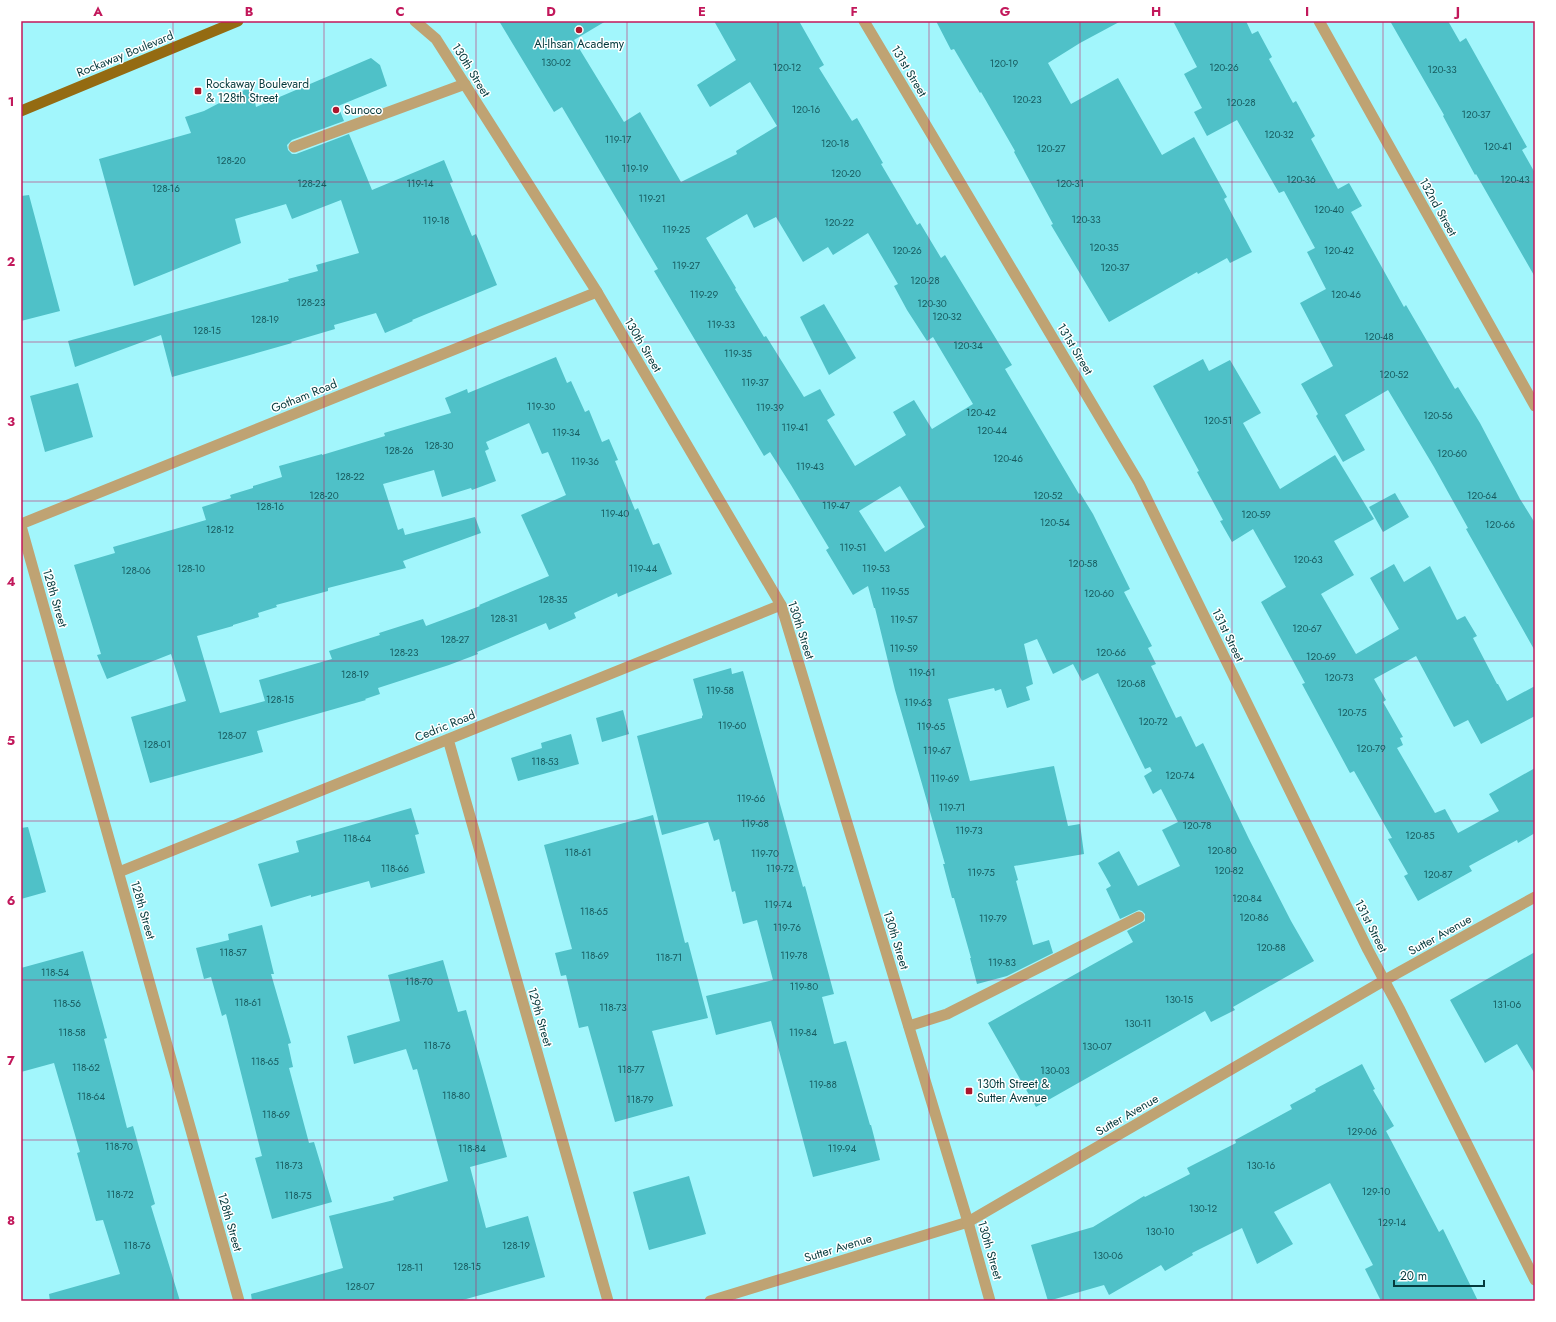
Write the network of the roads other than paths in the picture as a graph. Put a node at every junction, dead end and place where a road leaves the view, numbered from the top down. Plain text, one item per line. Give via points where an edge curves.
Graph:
1 (238, 21) edge
2 (415, 21) edge
3 (864, 21) edge
4 (1319, 21) edge
5 (465, 84) junction
6 (21, 111) edge
7 (294, 148) dead end
8 (597, 292) junction
9 (1535, 406) edge
10 (21, 525) edge
11 (781, 605) junction
12 (448, 740) junction
13 (119, 872) junction
14 (1535, 897) edge
15 (1139, 917) dead end
16 (1385, 980) junction
17 (909, 1026) junction
18 (968, 1222) junction
19 (1535, 1280) edge
20 (239, 1301) edge
21 (608, 1301) edge
22 (710, 1301) edge
23 (990, 1301) edge

1 - 6 main road, Rockaway Boulevard
2 - 5 street, 130th Street via 436,39
3 - 16 street, 131st Street via 1139,483 1364,943
4 - 9 street, 132nd Street
5 - 7 street
5 - 8 street, 130th Street
8 - 10 street, Gotham Road
8 - 11 street, 130th Street
10 - 13 street, 128th Street
11 - 12 street, Cedric Road
11 - 17 street, 130th Street
12 - 13 street, Cedric Road
12 - 21 street, 129th Street
13 - 20 street, 128th Street
14 - 16 street, Sutter Avenue
15 - 17 street via 948,1014
16 - 18 street, Sutter Avenue
16 - 19 street, 131st Street
17 - 18 street, 130th Street
18 - 22 street, Sutter Avenue
18 - 23 street, 130th Street

